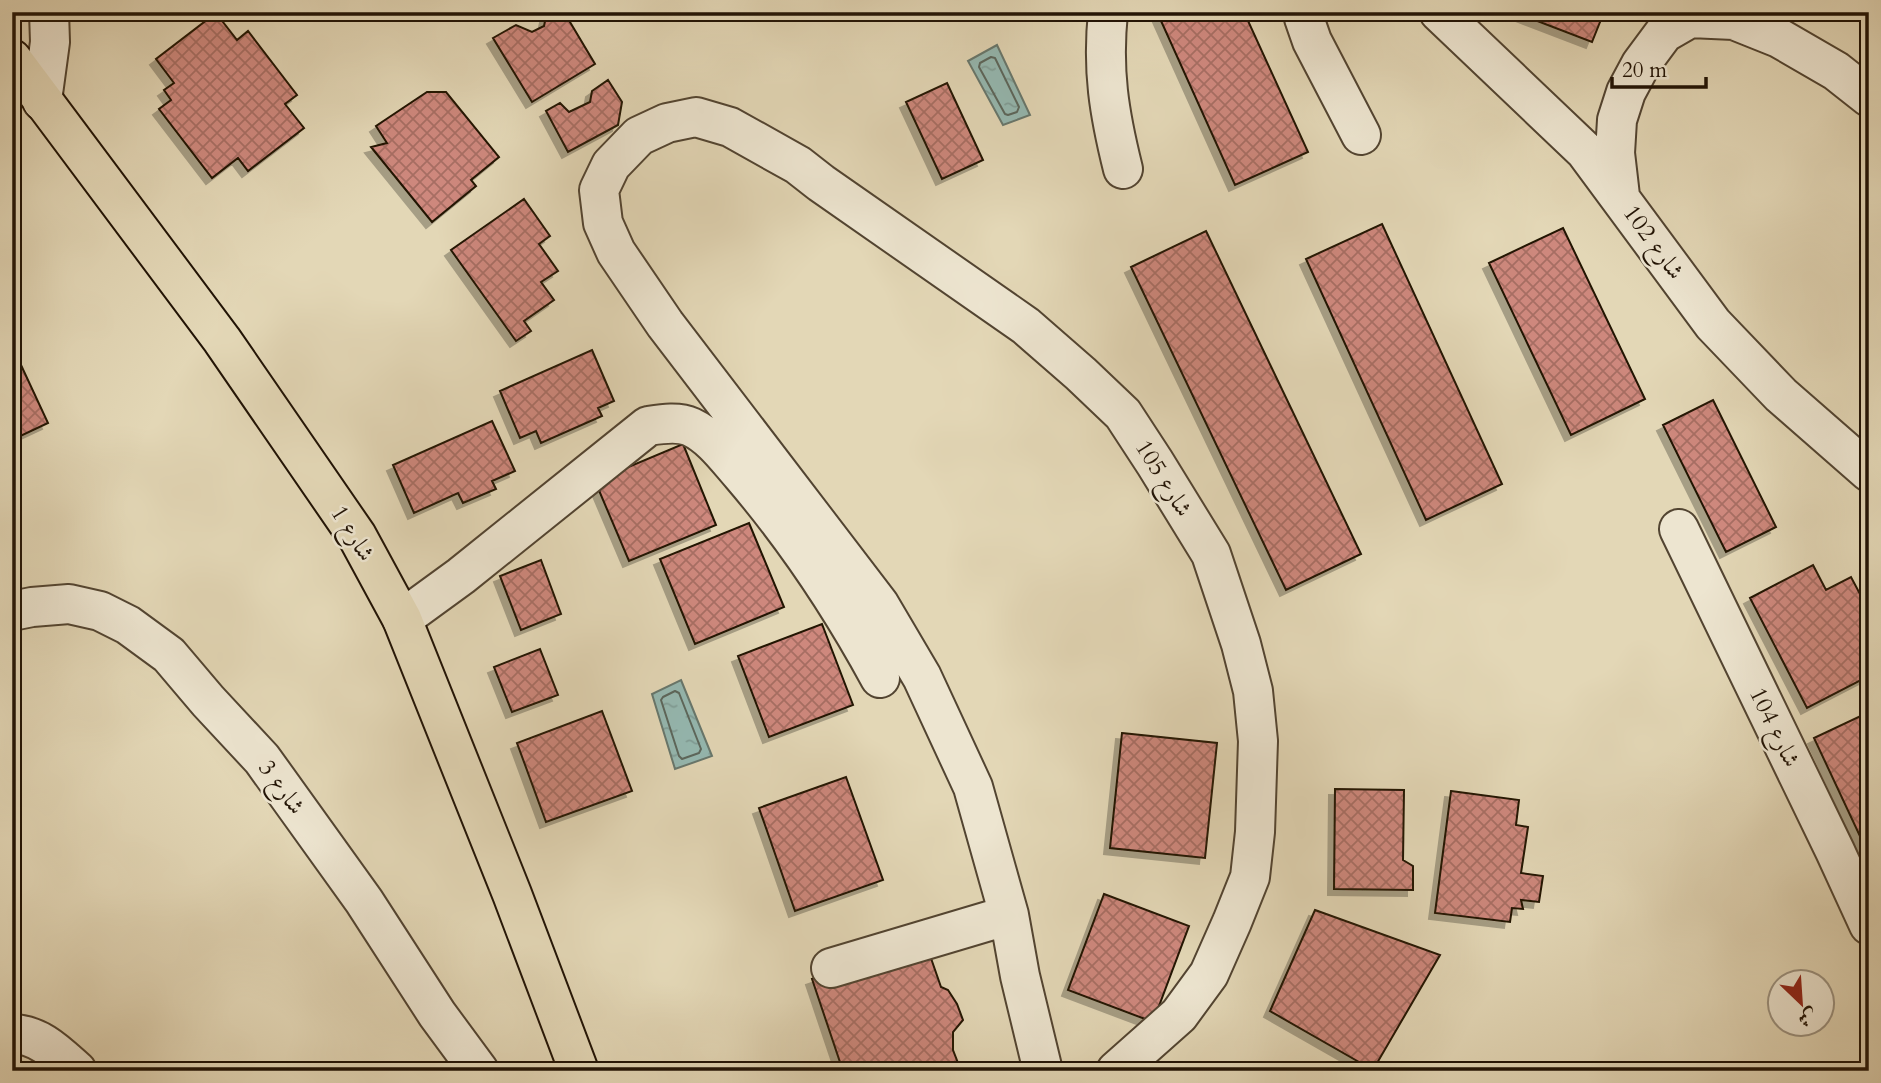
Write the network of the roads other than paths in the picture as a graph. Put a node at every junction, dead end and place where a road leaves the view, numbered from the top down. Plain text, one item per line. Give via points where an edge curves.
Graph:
1 (49, 12) edge
2 (1108, 12) edge
3 (1303, 12) edge
4 (1439, 12) edge
5 (12, 59) edge
6 (1869, 97) edge
7 (42, 101) junction
8 (1361, 135) dead end
9 (1123, 169) dead end
10 (1620, 196) junction
11 (1869, 472) edge
12 (1679, 529) dead end
13 (12, 611) edge
14 (402, 620) junction
15 (880, 678) dead end
16 (1009, 915) junction
17 (1869, 925) edge
18 (831, 968) dead end
19 (12, 1034) edge
20 (77, 1071) edge
21 (478, 1071) edge
22 (579, 1071) edge
23 (1043, 1071) edge
24 (1116, 1071) edge

1 - 7 street
2 - 9 street via 1105,69
3 - 8 street via 1312,41
4 - 10 street, شارع 102 via 1585,151
5 - 7 main road, شارع 1
6 - 10 street via 1836,71 1779,38 1734,20 1690,18 1664,33 1626,92 1617,120 1615,153
7 - 14 main road, شارع 1 via 229,351 357,536
10 - 11 street, شارع 102 via 1713,324 1781,395
12 - 17 street, شارع 104
13 - 21 street, شارع 3 via 69,604 100,611 169,655 262,759
14 - 15 street via 648,426 689,426 715,443 793,538
14 - 22 main road, شارع 1
16 - 18 street
16 - 23 street
16 - 24 street, شارع 105 via 973,787 922,677 879,604 665,324 616,252 603,223 599,190 611,165 639,136 667,123 696,117 730,127 798,165 1026,326 1123,414 1211,554 1253,691 1258,741 1250,877 1209,974 1179,1015
19 - 20 street via 24,1034 48,1045

